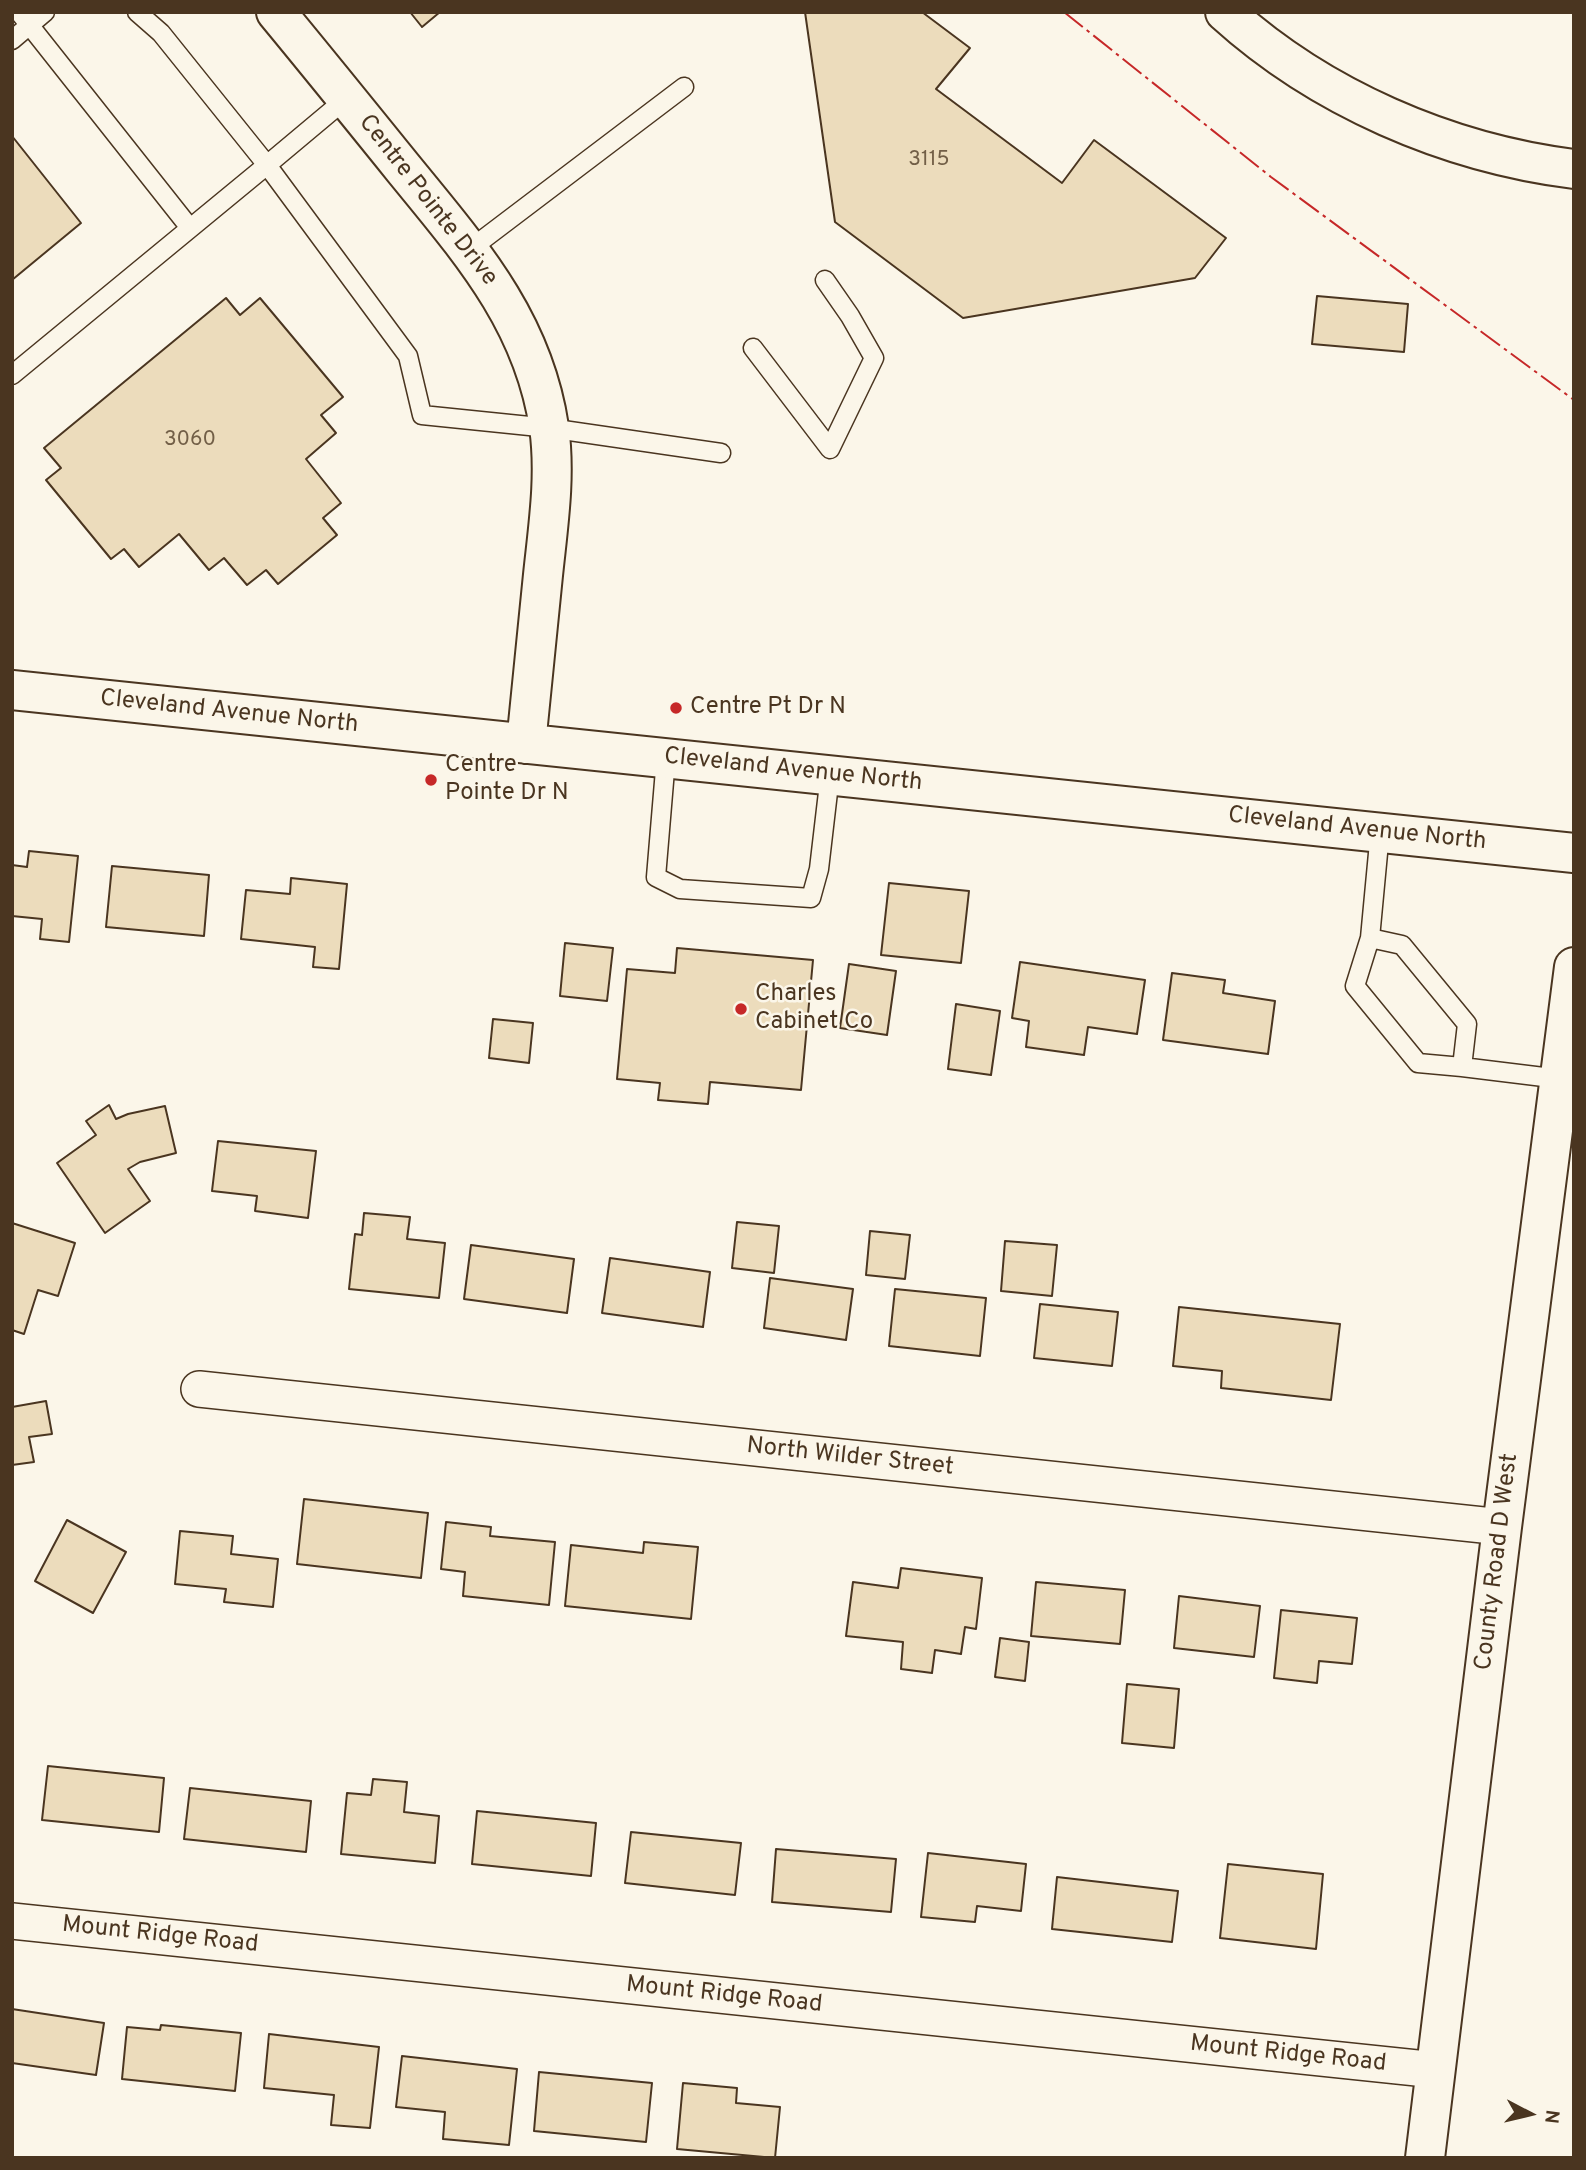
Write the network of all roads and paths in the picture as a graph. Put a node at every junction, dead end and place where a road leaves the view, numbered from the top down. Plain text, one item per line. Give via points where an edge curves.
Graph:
1 (46, 12) edge
2 (137, 12) edge
3 (276, 12) edge
4 (1225, 12) edge
5 (24, 19) edge
6 (12, 40) edge
7 (684, 87) dead end
8 (346, 99) junction
9 (267, 165) junction
10 (1574, 169) edge
11 (190, 228) junction
12 (469, 250) junction
13 (825, 280) dead end
14 (753, 348) dead end
15 (12, 375) edge
16 (549, 428) junction
17 (721, 453) dead end
18 (12, 690) edge
19 (526, 744) junction
20 (666, 758) junction
21 (830, 775) junction
22 (1380, 832) junction
23 (1574, 853) edge
24 (1370, 938) junction
25 (1574, 967) edge
26 (1462, 1067) junction
27 (1560, 1079) junction
28 (199, 1389) dead end
29 (1502, 1527) junction
30 (12, 1921) edge
31 (1436, 2070) junction
32 (1425, 2158) edge

1 - 5 lane
2 - 9 lane via 161,33
3 - 8 main road, Centre Pointe Drive
4 - 10 main road via 1307,74 1382,115 1461,146
5 - 6 lane
5 - 11 lane
7 - 12 lane
8 - 9 lane
8 - 12 main road, Centre Pointe Drive
9 - 11 lane
9 - 16 lane via 408,356 422,415
11 - 15 lane
12 - 16 main road, Centre Pointe Drive via 503,298 527,347
13 - 14 lane via 874,358 830,449
16 - 17 lane
16 - 19 main road, Centre Pointe Drive via 550,514
18 - 19 main road, Cleveland Avenue North
19 - 20 main road, Cleveland Avenue North
20 - 21 main road, Cleveland Avenue North
20 - 21 lane via 656,877 680,888 811,898
21 - 22 main road, Cleveland Avenue North
22 - 23 main road, Cleveland Avenue North
22 - 24 lane
24 - 26 lane via 1402,945 1467,1024
24 - 26 lane via 1355,986 1418,1062
25 - 27 main road, County Road D West
26 - 27 lane
27 - 29 main road, County Road D West
28 - 29 street, North Wilder Street
29 - 31 main road, County Road D West
30 - 31 street, Mount Ridge Road
31 - 32 main road, County Road D West

